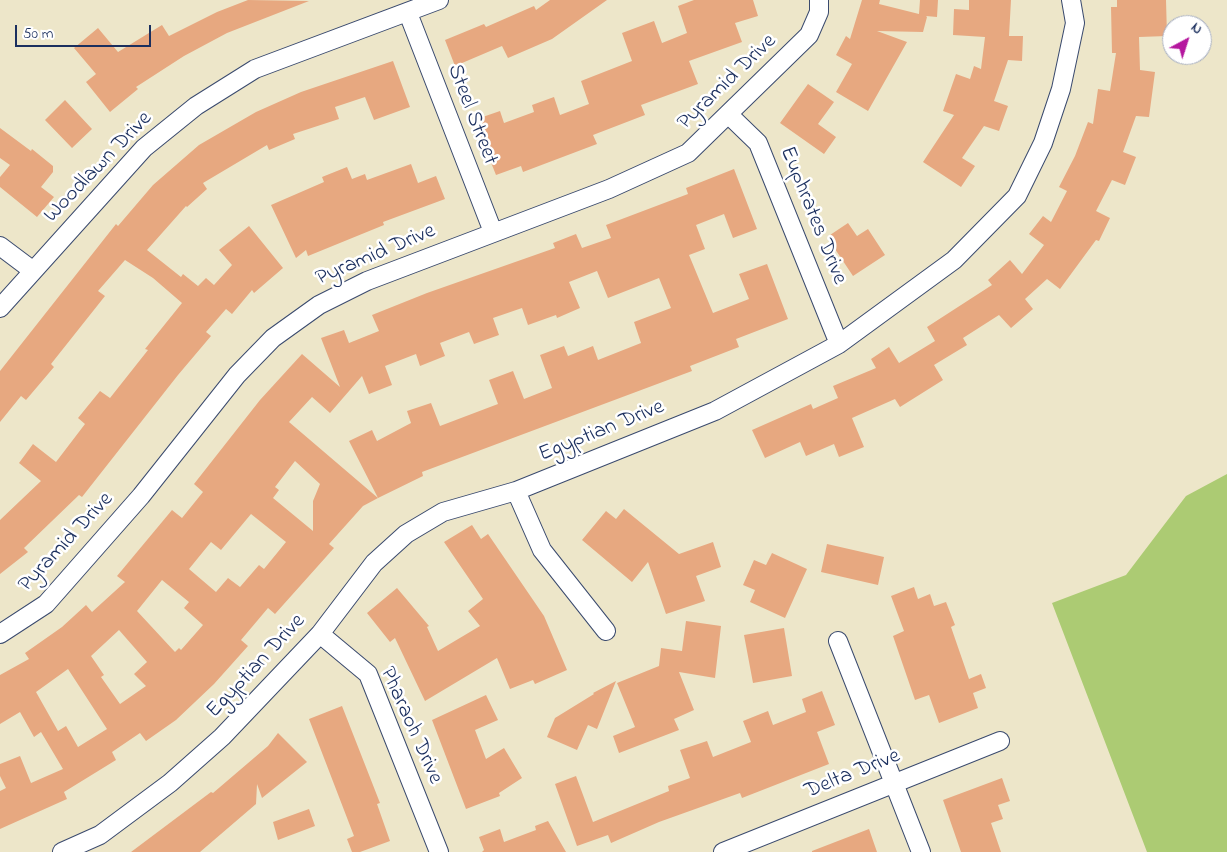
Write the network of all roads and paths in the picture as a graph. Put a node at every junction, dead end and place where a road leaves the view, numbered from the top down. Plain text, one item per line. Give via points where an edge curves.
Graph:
1 (440, 0) edge
2 (819, 0) edge
3 (1071, 0) edge
4 (408, 13) junction
5 (728, 114) junction
6 (493, 232) junction
7 (0, 246) edge
8 (32, 270) junction
9 (0, 308) edge
10 (839, 344) junction
11 (516, 491) junction
12 (606, 631) dead end
13 (0, 634) edge
14 (320, 634) junction
15 (838, 640) dead end
16 (1000, 742) dead end
17 (895, 782) junction
18 (62, 852) edge
19 (438, 852) edge
20 (723, 852) edge
21 (921, 852) edge

1 - 4 street, Woodlawn Drive
2 - 5 street, Pyramid Drive via 819,12 809,35
3 - 10 street, Egyptian Drive via 1075,23 1061,89 1044,143 1016,196 954,260
4 - 6 street, Steel Street
4 - 8 street, Woodlawn Drive via 256,69 196,106 144,148
5 - 6 street, Pyramid Drive via 688,153 609,189
5 - 10 street, Euphrates Drive via 758,143
6 - 13 street, Pyramid Drive via 367,281 319,304 273,338 237,375 141,496 46,604
7 - 8 street
8 - 9 street, Woodlawn Drive
10 - 11 street, Egyptian Drive via 715,411
11 - 12 street via 542,550
11 - 14 street, Egyptian Drive via 443,512 406,534 374,563
14 - 18 street, Egyptian Drive via 222,737 170,783 100,835
14 - 19 street, Pharaoh Drive via 368,674
15 - 17 street
16 - 17 street, Delta Drive
17 - 20 street, Delta Drive
17 - 21 street

